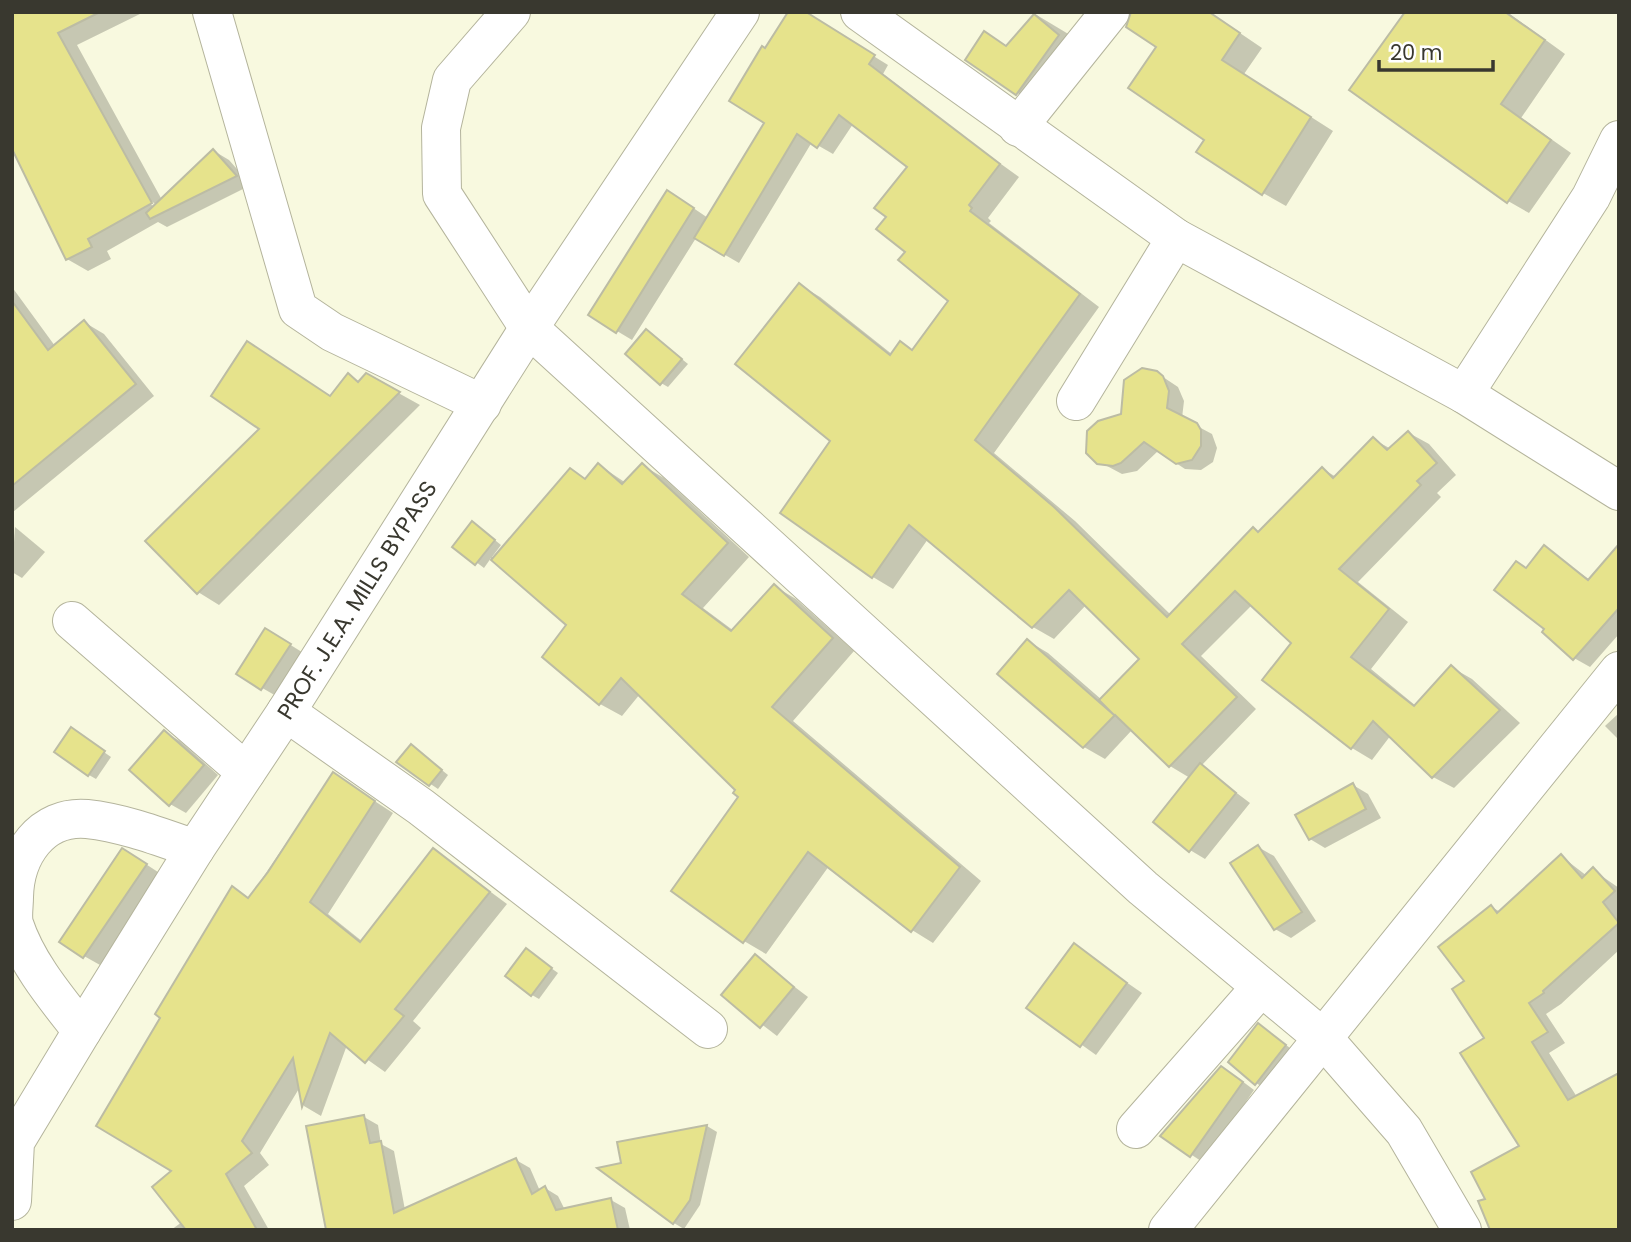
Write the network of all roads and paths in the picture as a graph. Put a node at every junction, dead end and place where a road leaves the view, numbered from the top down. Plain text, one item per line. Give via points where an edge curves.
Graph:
1 (212, 12) edge
2 (511, 12) edge
3 (740, 12) edge
4 (860, 12) edge
5 (1110, 12) edge
6 (1018, 127) junction
7 (1619, 140) edge
8 (1176, 238) junction
9 (529, 328) junction
10 (1464, 394) junction
11 (1076, 401) dead end
12 (482, 404) junction
13 (1619, 491) edge
14 (72, 621) dead end
15 (1619, 671) edge
16 (286, 712) junction
17 (246, 772) junction
18 (195, 849) junction
19 (1261, 987) junction
20 (708, 1030) dead end
21 (82, 1031) junction
22 (1323, 1038) junction
23 (1136, 1129) dead end
24 (14, 1141) edge
25 (12, 1201) edge
26 (1168, 1230) edge
27 (1462, 1230) edge

1 - 12 street via 298,309 332,332
2 - 9 street via 452,80 441,128 442,194
3 - 9 street, PROF. J.E.A. MILLS BYPASS
4 - 6 street
5 - 6 street
6 - 8 street
7 - 10 street via 1591,197
8 - 10 street
8 - 11 street
9 - 12 street, PROF. J.E.A. MILLS BYPASS
9 - 19 street via 1133,878
10 - 13 street
12 - 16 street, PROF. J.E.A. MILLS BYPASS
14 - 17 street
15 - 22 street
16 - 17 street, PROF. J.E.A. MILLS BYPASS
16 - 20 street via 421,807
17 - 18 street, PROF. J.E.A. MILLS BYPASS
18 - 21 street, PROF. J.E.A. MILLS BYPASS
18 - 21 street via 86,819 55,823 32,840 20,861 14,887 14,922 42,980
19 - 22 street
19 - 23 street
21 - 24 street, PROF. J.E.A. MILLS BYPASS
22 - 26 street
22 - 27 street via 1404,1131
24 - 25 street, PROF. J.E.A. MILLS BYPASS

